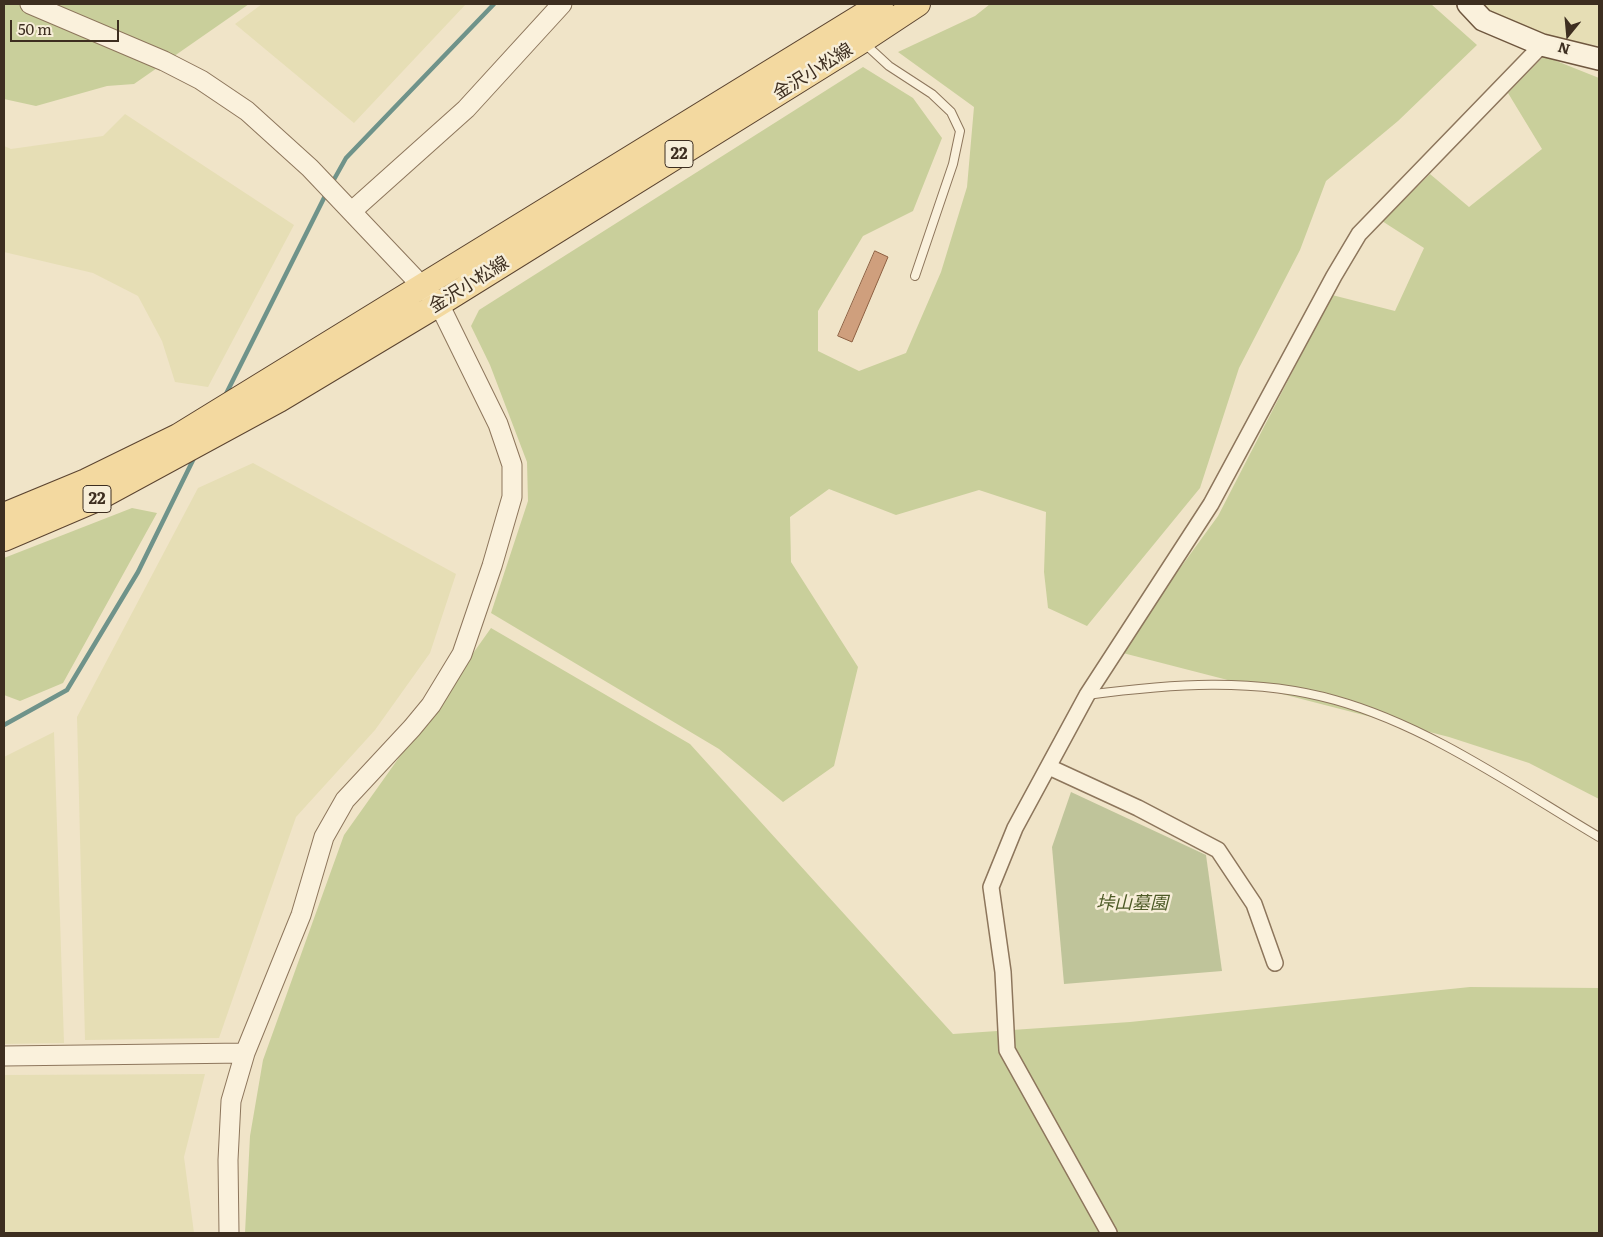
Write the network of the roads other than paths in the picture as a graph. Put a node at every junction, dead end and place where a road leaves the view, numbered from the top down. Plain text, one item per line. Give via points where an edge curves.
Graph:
1 (30, 4) edge
2 (562, 4) edge
3 (881, 4) edge
4 (918, 4) edge
5 (1468, 4) edge
6 (862, 41) junction
7 (1542, 44) junction
8 (1599, 59) edge
9 (350, 209) junction
10 (915, 276) dead end
11 (424, 286) junction
12 (439, 304) junction
13 (274, 391) junction
14 (182, 444) junction
15 (4, 514) edge
16 (4, 539) edge
17 (1087, 695) junction
18 (1049, 767) junction
19 (1599, 838) edge
20 (1275, 963) dead end
21 (245, 1053) junction
22 (4, 1056) edge
23 (228, 1233) edge
24 (1109, 1233) edge

1 - 9 street via 164,61 200,80 247,111
2 - 9 street via 466,109
3 - 11 main road, 金沢小松線 / 22
4 - 6 main road, 金沢小松線 / 22
5 - 7 main road via 1483,20
6 - 10 lane via 889,66 932,94 951,112 960,131 953,164
6 - 12 main road, 金沢小松線 / 22
7 - 8 main road
7 - 17 street via 1359,234 1211,504
9 - 11 street
11 - 12 street
11 - 13 main road, 金沢小松線 / 22
12 - 13 main road, 金沢小松線 / 22
12 - 21 street via 498,424 512,465 512,497 462,654 431,705 352,790 336,812 324,837 283,963
13 - 14 main road, 金沢小松線 / 22
14 - 15 main road, 金沢小松線 / 22
14 - 16 main road, 金沢小松線 / 22 via 93,501
17 - 18 street
17 - 19 lane via 1148,687 1219,684 1305,693 1335,700 1386,718 1447,748
18 - 20 street via 1218,850 1254,904
18 - 24 street via 1015,828 991,886 1004,972 1007,1050
21 - 22 street
21 - 23 street via 231,1101 229,1122

